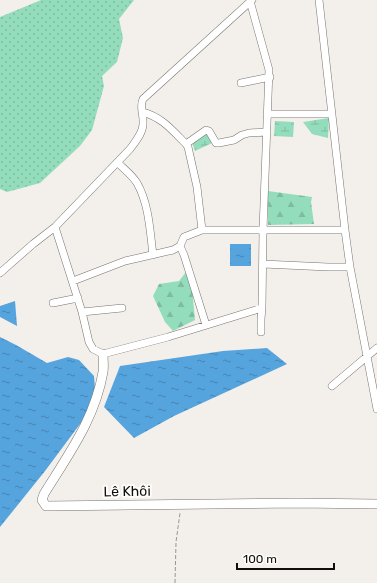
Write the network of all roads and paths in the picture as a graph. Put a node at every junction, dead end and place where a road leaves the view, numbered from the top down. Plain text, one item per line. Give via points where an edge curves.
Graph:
1 (319, 0) edge
2 (251, 1) edge
3 (270, 77) junction
4 (241, 83) dead end
5 (142, 112) junction
6 (267, 114) junction
7 (332, 114) junction
8 (267, 132) junction
9 (186, 144) junction
10 (118, 163) junction
11 (55, 227) junction
12 (202, 230) junction
13 (263, 230) junction
14 (345, 230) junction
15 (180, 246) junction
16 (153, 255) junction
17 (263, 264) junction
18 (350, 267) junction
19 (0, 273) edge
20 (73, 281) junction
21 (78, 298) junction
22 (53, 303) dead end
23 (122, 308) dead end
24 (262, 308) junction
25 (82, 312) junction
26 (206, 325) junction
27 (261, 332) dead end
28 (377, 348) edge
29 (102, 354) junction
30 (366, 357) junction
31 (332, 386) dead end
32 (377, 409) edge
33 (181, 504) junction
34 (377, 504) edge
35 (175, 583) edge

1 - 7 street
2 - 3 street
2 - 5 street via 149,93 141,103
3 - 4 street
3 - 6 street
5 - 9 street via 162,121
5 - 10 street via 142,131
6 - 7 street
6 - 8 street
7 - 14 street
8 - 9 street via 249,133 219,143 208,130
8 - 13 street
9 - 12 street via 193,168
10 - 11 street
10 - 16 street via 135,180 139,188 149,222
11 - 19 street
11 - 20 street
12 - 13 street
12 - 15 street via 184,237
13 - 14 street
13 - 17 street
14 - 18 street
15 - 16 street
15 - 26 street
16 - 20 street via 118,263
17 - 18 street
17 - 24 street
18 - 30 street
20 - 21 street
21 - 22 street
21 - 25 street
23 - 25 street
24 - 26 street
24 - 27 street
25 - 29 street via 89,342 93,349
26 - 29 street
28 - 30 street
29 - 33 street, Lê Khôi via 103,371 91,416 44,494 43,503 46,506
30 - 31 street
30 - 32 street
33 - 34 street, Lê Khôi
33 - 35 path via 176,542

